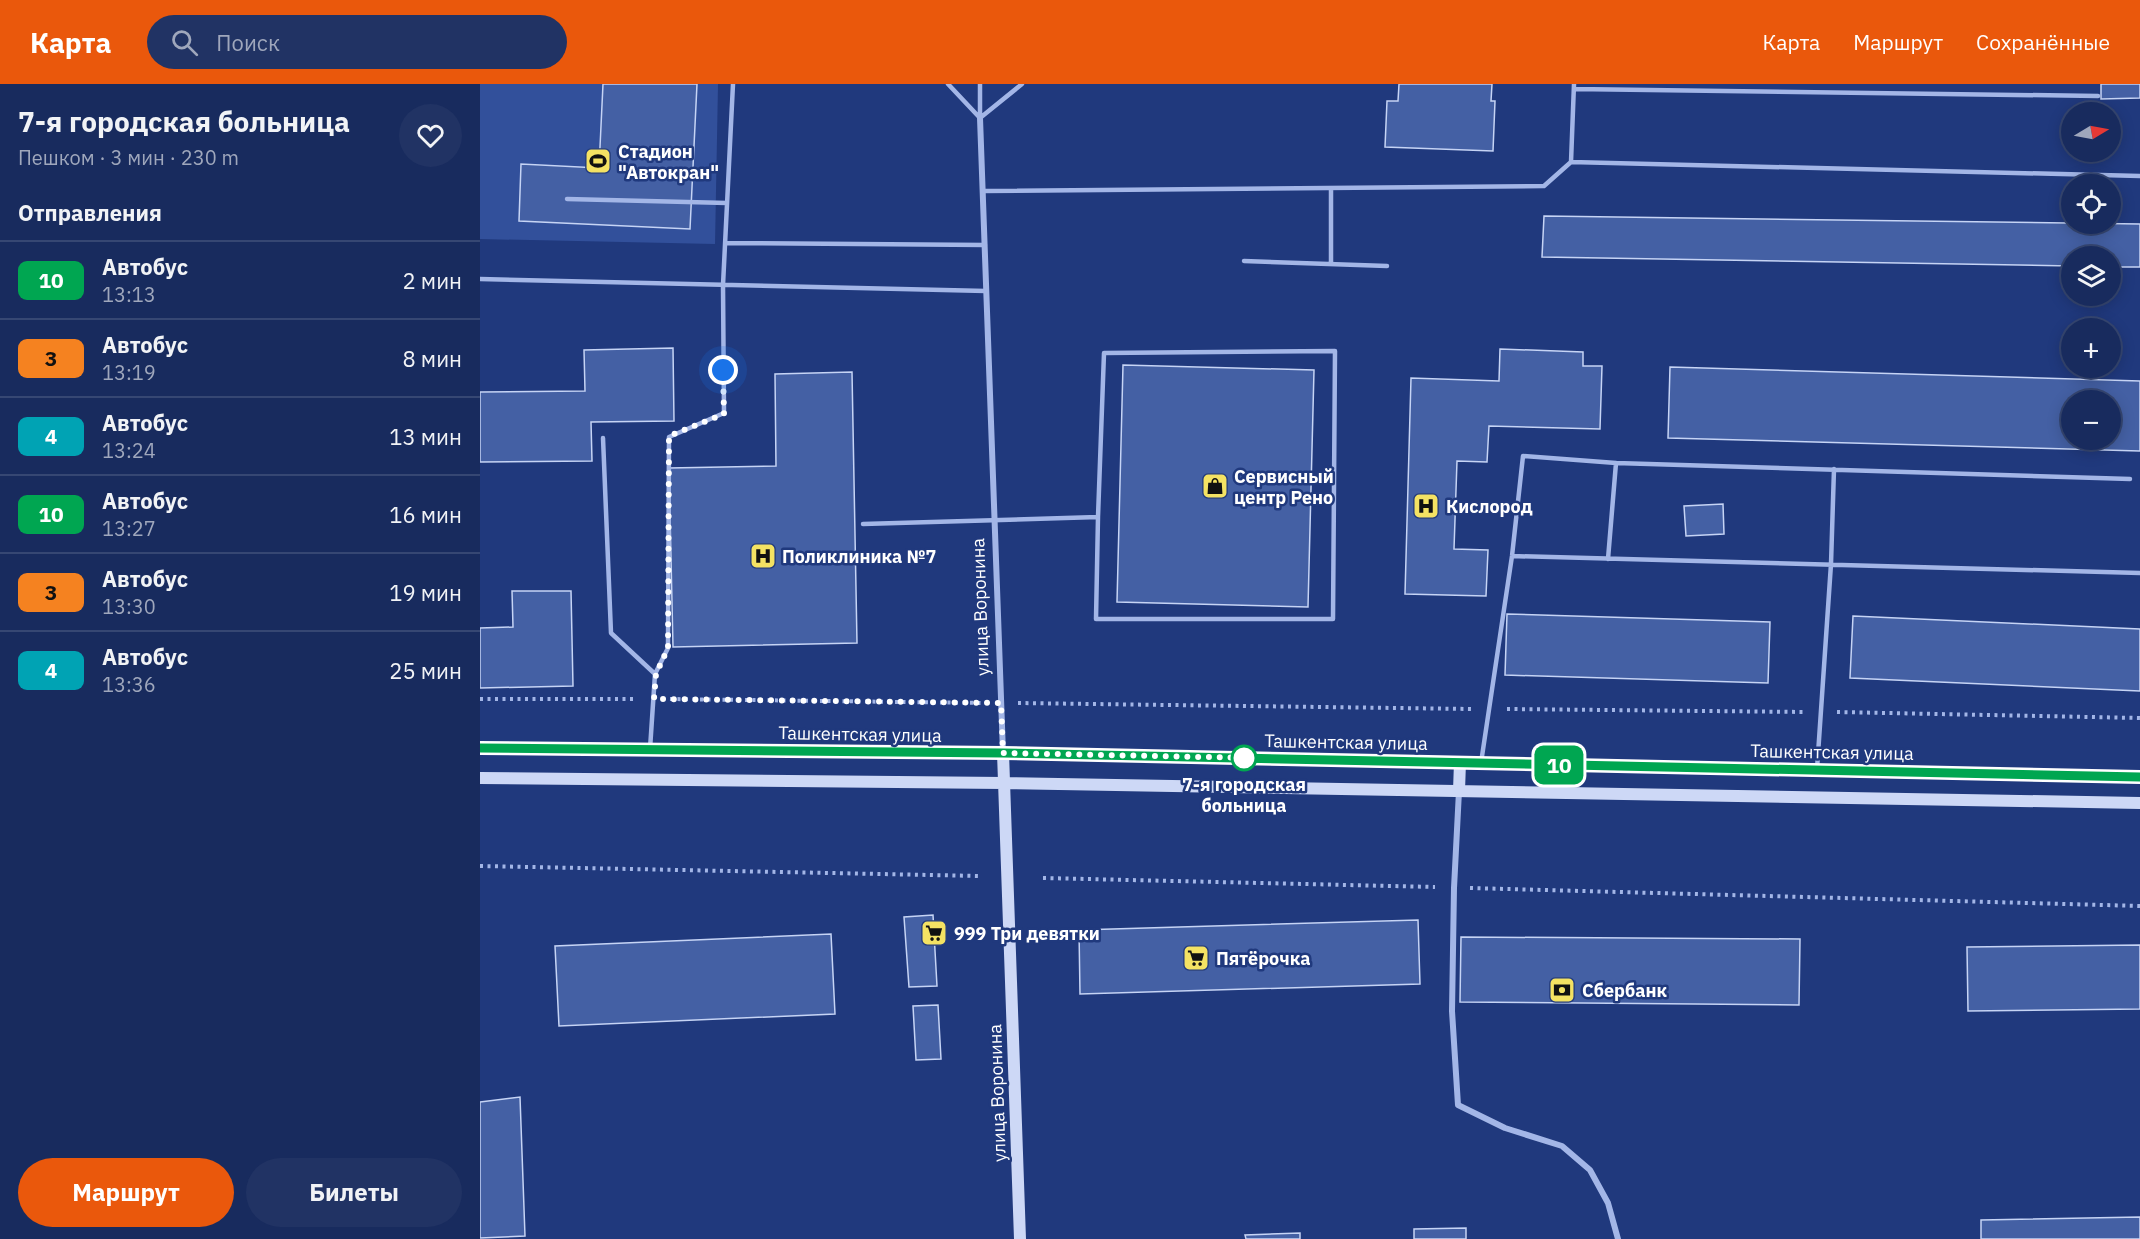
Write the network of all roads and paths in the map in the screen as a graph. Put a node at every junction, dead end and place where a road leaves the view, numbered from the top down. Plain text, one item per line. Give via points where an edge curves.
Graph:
1 (734, 84) edge
2 (948, 84) edge
3 (980, 84) edge
4 (1022, 84) edge
5 (1574, 86) edge
6 (2098, 96) dead end
7 (980, 118) junction
8 (1571, 162) junction
9 (2140, 176) edge
10 (1331, 188) junction
11 (983, 191) junction
12 (567, 199) dead end
13 (728, 203) junction
14 (725, 243) junction
15 (985, 245) junction
16 (1244, 261) dead end
17 (1331, 264) junction
18 (1388, 266) dead end
19 (480, 279) edge
20 (723, 285) junction
21 (986, 291) junction
22 (603, 438) dead end
23 (1616, 463) junction
24 (1834, 469) junction
25 (2130, 479) dead end
26 (1098, 517) junction
27 (995, 521) junction
28 (863, 524) dead end
29 (1512, 556) junction
30 (1608, 559) junction
31 (1832, 564) junction
32 (2140, 573) edge
33 (656, 674) junction
34 (480, 699) edge
35 (654, 699) junction
36 (1001, 703) junction
37 (1489, 709) junction
38 (1821, 712) junction
39 (2140, 718) edge
40 (480, 748) edge
41 (650, 749) junction
42 (1003, 753) junction
43 (1460, 762) junction
44 (1481, 763) junction
45 (1817, 770) junction
46 (2140, 777) edge
47 (480, 778) edge
48 (1004, 783) junction
49 (1460, 791) junction
50 (2140, 803) edge
51 (480, 866) edge
52 (980, 876) dead end
53 (1043, 878) dead end
54 (1454, 888) junction
55 (2140, 906) edge
56 (1020, 1239) edge
57 (1618, 1239) edge

1 - 13 lane
2 - 7 lane
3 - 7 lane
4 - 7 lane
5 - 6 lane
5 - 8 lane
7 - 11 street, улица Воронина
8 - 9 lane
8 - 10 lane via 1544,186
10 - 11 lane
10 - 17 lane
11 - 15 street, улица Воронина
12 - 13 lane
13 - 14 lane
14 - 15 lane
14 - 20 lane
15 - 21 street, улица Воронина
16 - 17 lane
17 - 18 lane
19 - 20 lane
20 - 21 lane
20 - 33 lane via 724,414 669,436 668,648
21 - 27 street, улица Воронина
22 - 33 lane via 611,633
23 - 24 lane
23 - 29 lane via 1523,456
23 - 30 lane
24 - 25 lane
24 - 31 lane
26 - 26 lane via 1096,619 1333,619 1335,351 1104,353
26 - 27 lane
27 - 28 lane
27 - 36 street, улица Воронина
29 - 30 lane
29 - 37 lane
30 - 31 lane
31 - 32 lane
31 - 38 lane
33 - 35 lane
34 - 35 path
35 - 36 path
35 - 41 lane
36 - 37 path
36 - 42 street, улица Воронина
37 - 38 path
37 - 44 lane
38 - 39 path
38 - 45 lane
40 - 41 main road, Ташкентская улица
41 - 42 main road, Ташкентская улица
42 - 43 main road, Ташкентская улица
42 - 48 main road, улица Воронина
43 - 44 main road, Ташкентская улица
43 - 49 main road
44 - 45 main road, Ташкентская улица
45 - 46 main road, Ташкентская улица
47 - 48 main road
48 - 49 main road
48 - 56 main road, улица Воронина
49 - 50 main road
49 - 54 street
51 - 52 path
53 - 54 path
54 - 55 path
54 - 57 street via 1452,1011 1458,1105 1505,1128 1562,1146 1590,1170 1608,1203

